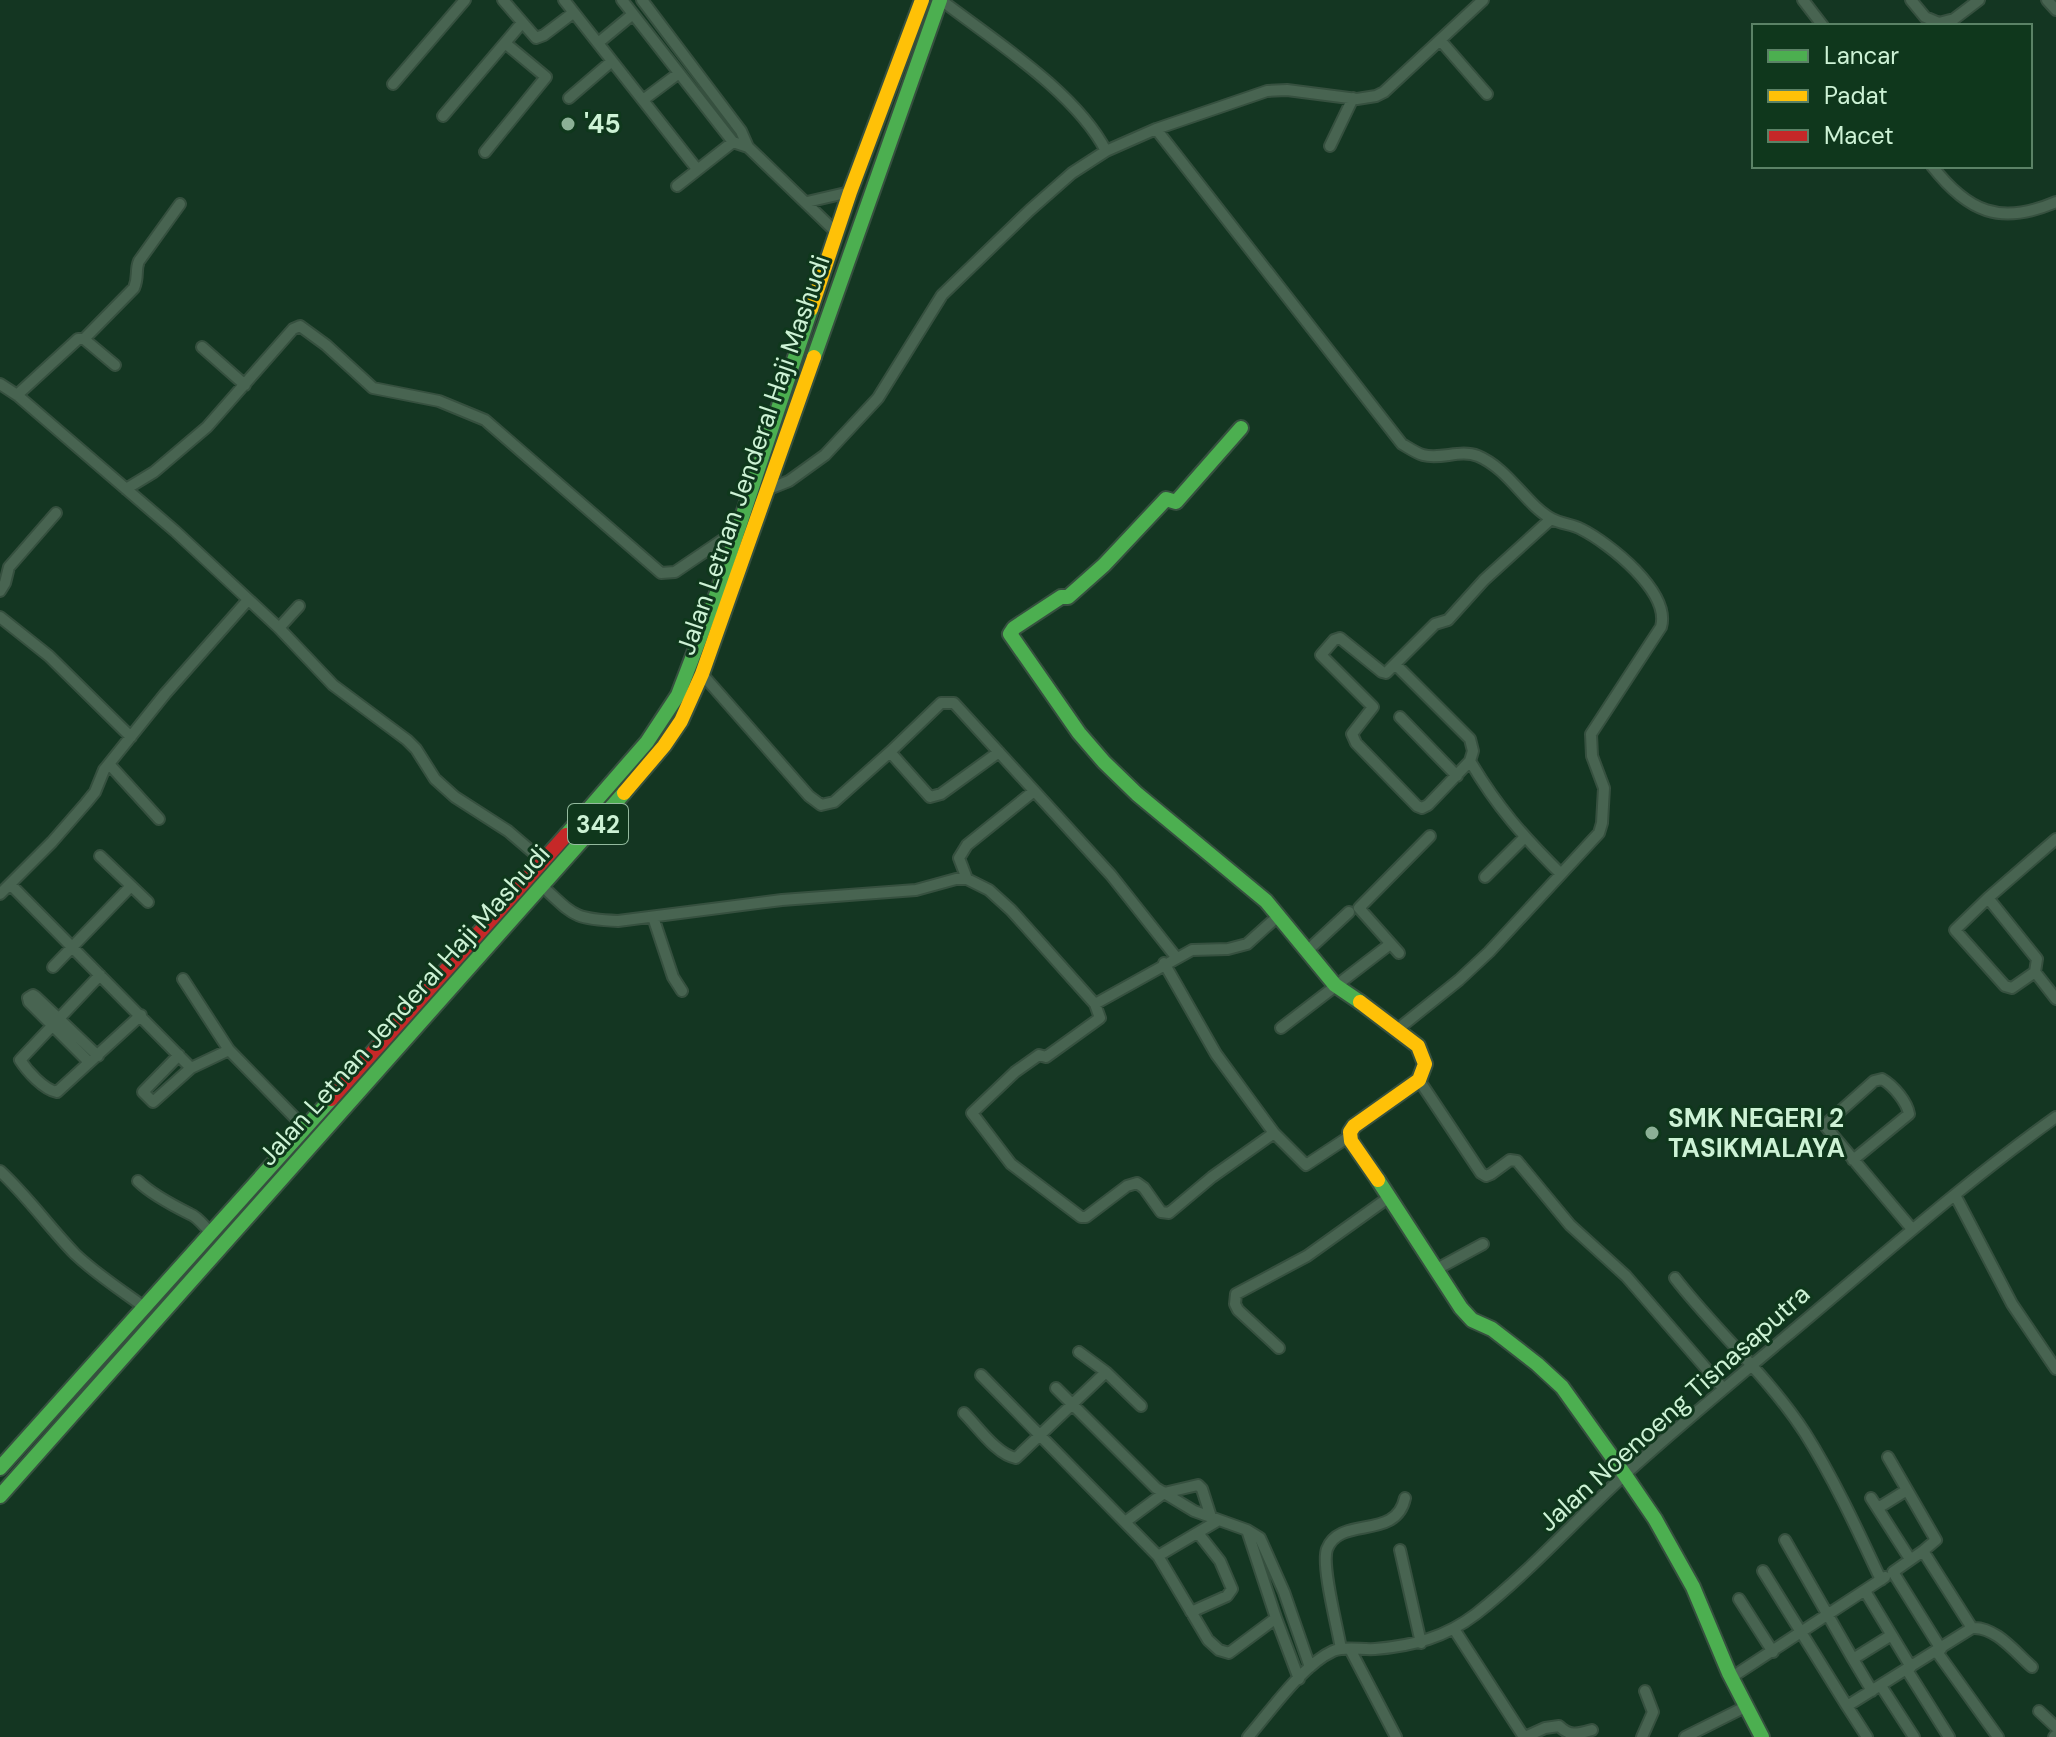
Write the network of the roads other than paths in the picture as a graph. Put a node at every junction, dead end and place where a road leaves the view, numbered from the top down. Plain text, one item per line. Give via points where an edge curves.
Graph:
1 (465, 0) edge
2 (503, 0) edge
3 (564, 0) edge
4 (622, 0) edge
5 (922, 0) edge
6 (940, 0) edge
7 (1483, 0) edge
8 (1803, 0) edge
9 (1911, 0) edge
10 (1979, 0) edge
11 (2047, 0) edge
12 (644, 1) edge
13 (2056, 10) edge
14 (573, 13) junction
15 (633, 14) junction
16 (521, 24) junction
17 (1821, 24) edge
18 (1440, 40) junction
19 (505, 43) junction
20 (598, 43) junction
21 (612, 61) junction
22 (679, 73) junction
23 (393, 84) dead end
24 (1487, 94) dead end
25 (569, 98) dead end
26 (1353, 98) junction
27 (643, 100) junction
28 (443, 116) dead end
29 (1156, 129) junction
30 (733, 142) junction
31 (1330, 146) dead end
32 (748, 147) junction
33 (1106, 151) junction
34 (485, 152) dead end
35 (1934, 168) edge
36 (697, 169) junction
37 (677, 186) dead end
38 (850, 192) junction
39 (807, 202) junction
40 (2056, 202) edge
41 (180, 204) dead end
42 (837, 233) junction
43 (84, 339) junction
44 (202, 347) dead end
45 (115, 365) dead end
46 (0, 384) edge
47 (245, 385) junction
48 (17, 395) junction
49 (1241, 428) dead end
50 (766, 487) junction
51 (126, 489) junction
52 (56, 513) dead end
53 (1551, 519) junction
54 (737, 530) junction
55 (0, 591) edge
56 (248, 600) junction
57 (299, 606) dead end
58 (0, 617) edge
59 (279, 628) junction
60 (1395, 664) junction
61 (702, 674) junction
62 (1400, 717) dead end
63 (131, 737) junction
64 (890, 752) junction
65 (999, 752) junction
66 (1470, 761) junction
67 (109, 764) junction
68 (1457, 776) junction
69 (1034, 791) junction
70 (594, 803) junction
71 (607, 814) junction
72 (159, 819) dead end
73 (1430, 836) dead end
74 (1525, 837) junction
75 (2056, 839) edge
76 (100, 856) dead end
77 (543, 861) junction
78 (1560, 873) junction
79 (1485, 877) dead end
80 (967, 879) junction
81 (11, 885) junction
82 (131, 886) junction
83 (542, 886) junction
84 (0, 894) edge
85 (1988, 898) junction
86 (148, 902) dead end
87 (1349, 912) dead end
88 (1278, 916) junction
89 (653, 917) junction
90 (1389, 945) junction
91 (73, 946) junction
92 (1307, 951) junction
93 (1399, 953) dead end
94 (1176, 957) junction
95 (1164, 963) junction
96 (53, 967) dead end
97 (2035, 972) junction
98 (100, 975) junction
99 (183, 979) dead end
100 (1335, 985) junction
101 (682, 991) dead end
102 (2056, 999) edge
103 (1095, 1004) junction
104 (141, 1015) junction
105 (56, 1021) junction
106 (1281, 1028) dead end
107 (1398, 1029) junction
108 (229, 1050) junction
109 (179, 1055) junction
110 (94, 1059) junction
111 (191, 1068) junction
112 (1419, 1080) junction
113 (2056, 1117) edge
114 (304, 1127) junction
115 (1274, 1133) junction
116 (1350, 1136) junction
117 (1853, 1160) junction
118 (0, 1171) edge
119 (138, 1181) dead end
120 (1955, 1195) junction
121 (1388, 1198) junction
122 (1912, 1229) junction
123 (210, 1232) junction
124 (1483, 1244) dead end
125 (1437, 1269) junction
126 (1675, 1278) dead end
127 (144, 1307) junction
128 (1279, 1348) dead end
129 (1079, 1352) dead end
130 (1752, 1364) junction
131 (2056, 1369) edge
132 (1106, 1372) junction
133 (981, 1375) dead end
134 (1056, 1388) dead end
135 (1723, 1388) junction
136 (1073, 1404) junction
137 (1141, 1406) dead end
138 (964, 1413) dead end
139 (1041, 1437) junction
140 (1888, 1457) dead end
141 (0, 1468) edge
142 (1625, 1475) junction
143 (1907, 1490) junction
144 (1164, 1493) junction
145 (0, 1496) edge
146 (1405, 1498) dead end
147 (1871, 1498) dead end
148 (1878, 1508) junction
149 (1215, 1519) junction
150 (1125, 1522) junction
151 (1247, 1530) junction
152 (1198, 1533) junction
153 (1785, 1540) dead end
154 (1400, 1550) dead end
155 (1923, 1551) junction
156 (1158, 1556) junction
157 (1910, 1559) junction
158 (1274, 1567) junction
159 (1763, 1571) dead end
160 (1261, 1572) junction
161 (1893, 1572) junction
162 (1881, 1580) junction
163 (1865, 1591) junction
164 (1284, 1592) junction
165 (1270, 1598) junction
166 (1739, 1599) dead end
167 (1191, 1612) junction
168 (1827, 1616) junction
169 (1276, 1618) junction
170 (1972, 1628) junction
171 (1454, 1629) junction
172 (1801, 1634) junction
173 (1890, 1636) junction
174 (1421, 1643) junction
175 (1345, 1649) junction
176 (1939, 1650) junction
177 (1773, 1652) junction
178 (1853, 1659) junction
179 (1310, 1667) junction
180 (2032, 1667) dead end
181 (1909, 1668) junction
182 (1732, 1677) junction
183 (1299, 1679) junction
184 (1876, 1689) junction
185 (1645, 1691) dead end
186 (1747, 1706) junction
187 (1847, 1706) junction
188 (2039, 1711) dead end
189 (2056, 1727) edge
190 (1592, 1730) dead end
191 (1689, 1736) edge
192 (1248, 1737) edge
193 (1396, 1737) edge
194 (1524, 1737) edge
195 (1642, 1737) edge
196 (1762, 1737) edge
197 (1867, 1737) edge
198 (1914, 1737) edge
199 (1949, 1737) edge
200 (1998, 1737) edge

1 - 23 street
2 - 16 street
3 - 14 street
4 - 15 street
5 - 38 main road, Jalan Letnan Jenderal Haji Mashudi / 342
6 - 33 street via 1069,103 1090,123
6 - 50 main road, Jalan Letnan Jenderal Haji Mashudi / 342
7 - 18 street
8 - 17 street
9 - 10 street via 1925,17 1939,23 1954,19
11 - 13 street
12 - 32 street
14 - 16 street via 538,38
14 - 20 street
15 - 20 street
15 - 22 street
16 - 19 street
18 - 24 street
18 - 26 street via 1384,92
19 - 28 street
19 - 34 street via 546,77
20 - 21 street
21 - 25 street
21 - 27 street
22 - 27 street
22 - 30 street
26 - 29 street via 1277,89
26 - 31 street
27 - 36 street
29 - 33 street
29 - 53 street via 1402,444 1425,456 1466,453 1481,458
30 - 32 street
30 - 36 street
32 - 39 street
33 - 50 street via 1072,173 942,295 878,398 825,455 780,486
35 - 40 street via 1959,197 1986,210 2019,213
36 - 37 street
38 - 39 street
38 - 42 main road, Jalan Letnan Jenderal Haji Mashudi / 342
39 - 42 street
41 - 43 street via 139,261 134,288
42 - 54 main road, Jalan Letnan Jenderal Haji Mashudi / 342
43 - 45 street
43 - 48 street via 73,342
44 - 47 street
46 - 48 street
47 - 51 street via 191,443
47 - 54 street via 300,326 368,386 439,401 485,420 661,573 675,572
48 - 51 street
49 - 88 main road via 1176,502 1166,499 1068,597 1010,634 1104,762
50 - 61 main road, Jalan Letnan Jenderal Haji Mashudi / 342
51 - 56 street
52 - 55 street via 12,563
53 - 60 street
53 - 78 street via 1580,528 1605,544 1639,574 1663,614 1661,627 1591,734 1592,756 1604,788 1602,823 1599,833
54 - 70 main road, Jalan Letnan Jenderal Haji Mashudi / 342 via 678,695 647,742
56 - 59 street
56 - 63 street
57 - 59 street
58 - 63 street via 49,656
59 - 77 street via 333,685 407,740 445,788
60 - 66 street via 1470,739
60 - 68 street via 1384,673 1340,638 1321,655 1372,704 1352,737 1411,802 1428,805
61 - 64 street via 818,804 834,802
61 - 71 main road, Jalan Letnan Jenderal Haji Mashudi / 342 via 681,721
62 - 68 street
63 - 67 street
64 - 65 street via 930,797
64 - 65 street via 941,703 950,701
65 - 69 street
66 - 68 street
66 - 74 street
67 - 72 street
67 - 81 street via 95,792
69 - 80 street via 960,854
69 - 94 street
70 - 71 main road
70 - 77 main road, Jalan Letnan Jenderal Haji Mashudi / 342
71 - 83 main road, Jalan Letnan Jenderal Haji Mashudi / 342
73 - 90 street via 1360,906
74 - 78 street
74 - 79 street
75 - 85 street
76 - 82 street
77 - 114 main road, Jalan Letnan Jenderal Haji Mashudi / 342
78 - 107 street via 1489,952
80 - 89 street via 916,890
80 - 103 street via 1011,910
81 - 84 street
81 - 91 street
82 - 86 street
82 - 91 street
83 - 89 street via 566,910 585,919
83 - 145 main road, Jalan Letnan Jenderal Haji Mashudi / 342
85 - 97 street via 2037,959
85 - 97 street via 1957,926 1957,934 2008,988
87 - 92 street
88 - 92 main road
88 - 94 street via 1238,948 1192,950
89 - 101 street
90 - 93 street
90 - 100 street
91 - 96 street
91 - 98 street
92 - 100 main road
94 - 95 street
95 - 103 street
95 - 115 street via 1216,1054
97 - 102 street
98 - 104 street
98 - 105 street
99 - 108 street
100 - 106 street
100 - 107 main road
103 - 115 street via 1100,1018 1015,1072 972,1113 1011,1164 1075,1214 1086,1217 1137,1183 1167,1214
104 - 109 street
104 - 110 street
105 - 110 street
105 - 110 street via 21,1059 25,1067 54,1093
107 - 112 main road via 1422,1055 1425,1064
108 - 111 street
108 - 114 street
109 - 111 street
109 - 111 street via 143,1092 146,1097 153,1102
112 - 116 main road via 1354,1126
112 - 135 street via 1481,1173 1486,1176 1517,1161
113 - 120 street, Jalan Noenoeng Tisnasaputra
114 - 123 main road, Jalan Letnan Jenderal Haji Mashudi / 342
115 - 116 street via 1306,1165
116 - 121 main road
117 - 117 street via 1909,1114 1882,1079 1826,1125
117 - 122 street
118 - 127 street via 75,1253
119 - 123 street
120 - 122 street, Jalan Noenoeng Tisnasaputra
120 - 131 street via 2012,1304
121 - 125 main road
121 - 128 street via 1307,1256 1236,1294 1238,1310
122 - 130 street, Jalan Noenoeng Tisnasaputra
123 - 127 main road, Jalan Letnan Jenderal Haji Mashudi / 342
124 - 125 street
125 - 142 main road via 1466,1315 1492,1329 1562,1387
126 - 130 street
127 - 141 main road, Jalan Letnan Jenderal Haji Mashudi / 342
129 - 132 street
130 - 135 street, Jalan Noenoeng Tisnasaputra
130 - 162 street via 1805,1433
132 - 136 street
132 - 137 street
133 - 139 street
134 - 136 street
135 - 142 street, Jalan Noenoeng Tisnasaputra
136 - 139 street
136 - 144 street
138 - 139 street via 1009,1457 1022,1455
139 - 150 street
140 - 143 street
142 - 171 street, Jalan Noenoeng Tisnasaputra via 1517,1579
142 - 182 main road via 1693,1587
143 - 148 street
143 - 155 street via 1936,1540
144 - 149 street
144 - 149 street via 1200,1486
144 - 150 street
146 - 175 street via 1387,1523 1339,1535 1327,1548
147 - 148 street
148 - 157 street
149 - 151 street
149 - 152 street
150 - 156 street
151 - 158 street via 1260,1538
151 - 160 street
152 - 156 street
152 - 167 street via 1220,1561 1232,1589
153 - 168 street
154 - 174 street
155 - 157 street
155 - 170 street
156 - 167 street
157 - 161 street
158 - 160 street
158 - 164 street
159 - 172 street
160 - 165 street
161 - 162 street
161 - 176 street
162 - 163 street
163 - 168 street
163 - 173 street
164 - 165 street
164 - 179 street
165 - 169 street
166 - 177 street
167 - 169 street via 1213,1645 1229,1653
168 - 172 street
168 - 178 street
169 - 183 street
170 - 176 street
170 - 180 street via 1990,1630
171 - 174 street, Jalan Noenoeng Tisnasaputra
171 - 194 street
172 - 177 street
172 - 187 street
173 - 178 street
173 - 181 street
174 - 175 street, Jalan Noenoeng Tisnasaputra
175 - 179 street, Jalan Noenoeng Tisnasaputra via 1330,1652
175 - 193 street
176 - 181 street
176 - 200 street
177 - 182 street
178 - 184 street
179 - 183 street, Jalan Noenoeng Tisnasaputra
181 - 184 street
181 - 199 street
182 - 186 main road
183 - 192 street, Jalan Noenoeng Tisnasaputra
184 - 187 street
184 - 198 street
185 - 195 street via 1653,1712
186 - 191 street
186 - 196 main road
187 - 197 street
188 - 189 street
190 - 194 street via 1575,1736 1559,1726

